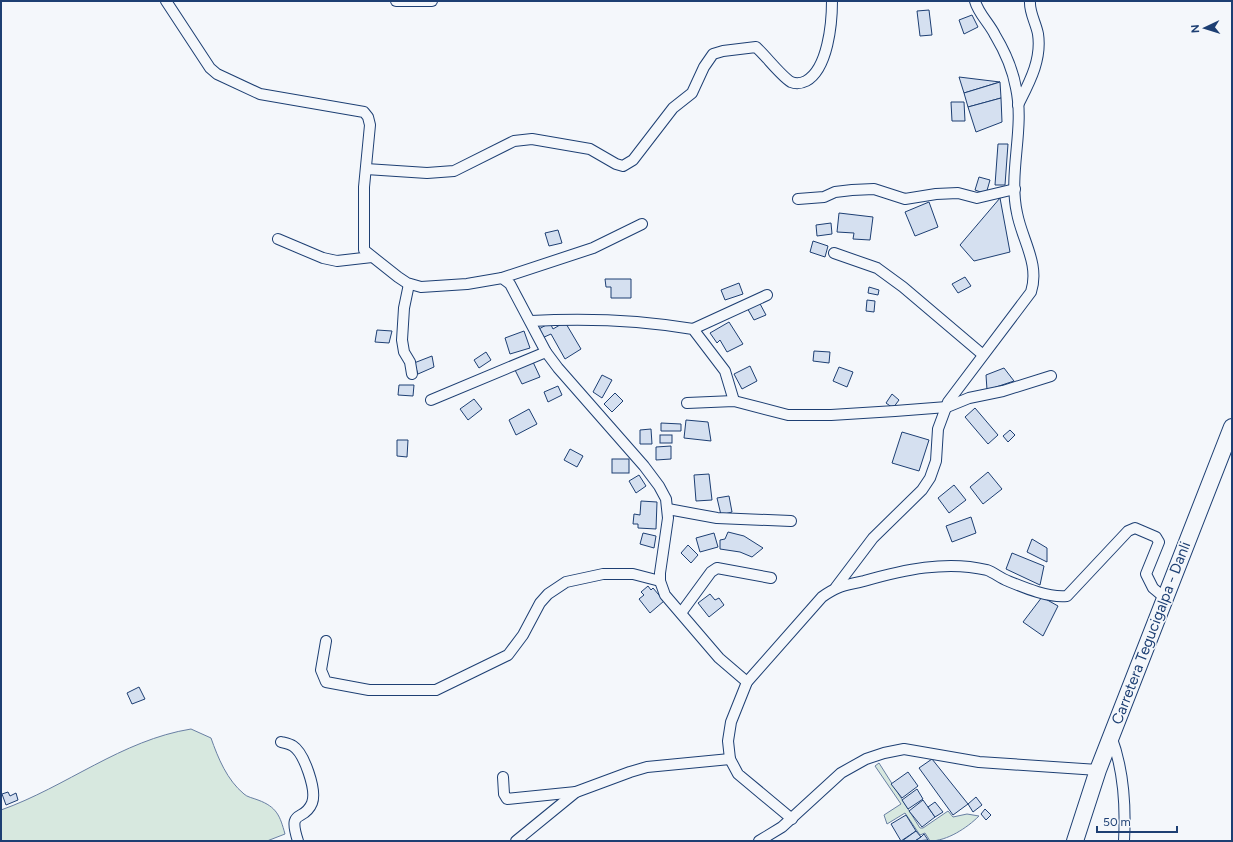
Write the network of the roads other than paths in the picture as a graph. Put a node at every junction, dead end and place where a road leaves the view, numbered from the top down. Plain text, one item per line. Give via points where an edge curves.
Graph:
1 (166, 1) edge
2 (396, 1) edge
3 (432, 1) edge
4 (832, 1) edge
5 (975, 1) edge
6 (1030, 1) edge
7 (1018, 105) junction
8 (366, 169) junction
9 (1015, 189) junction
10 (798, 199) dead end
11 (642, 224) dead end
12 (278, 239) dead end
13 (834, 252) dead end
14 (372, 257) junction
15 (502, 278) junction
16 (409, 284) junction
17 (767, 295) dead end
18 (531, 321) junction
19 (693, 329) junction
20 (546, 352) junction
21 (982, 354) junction
22 (412, 374) dead end
23 (1051, 376) dead end
24 (431, 400) dead end
25 (734, 402) junction
26 (687, 403) dead end
27 (947, 407) junction
28 (1232, 427) edge
29 (668, 509) junction
30 (791, 521) dead end
31 (771, 578) dead end
32 (660, 581) junction
33 (836, 587) junction
34 (1165, 598) junction
35 (681, 613) junction
36 (326, 641) dead end
37 (747, 682) junction
38 (1111, 736) junction
39 (281, 742) dead end
40 (730, 759) junction
41 (1098, 770) junction
42 (503, 777) dead end
43 (576, 792) junction
44 (792, 819) junction
45 (298, 841) edge
46 (516, 841) edge
47 (759, 841) edge
48 (1075, 841) edge
49 (1124, 841) edge

1 - 8 street via 210,68 217,74 260,94 364,112 370,125
2 - 3 street
4 - 8 street via 825,54 811,78 801,83 792,82 756,47 714,54 704,67 692,92 673,108 633,160 623,166 590,149 532,139 514,141 454,171 426,173
5 - 7 street via 996,35 1016,88
6 - 7 street via 1039,43 1030,81
7 - 9 street
8 - 14 street via 363,240 364,250
9 - 10 street via 977,198 958,193 905,199 874,189 835,192 824,197
9 - 21 street via 1017,213 1030,253 1034,282 1031,292
11 - 15 street via 593,248
12 - 14 street via 323,258 337,261
13 - 21 street via 877,268
14 - 16 street
15 - 16 street via 432,288
15 - 18 street via 514,289
16 - 22 street via 402,340
17 - 19 street
18 - 19 street via 600,320
18 - 20 street
19 - 25 street via 725,371
20 - 24 street
20 - 29 street via 644,466 659,486
21 - 27 street
23 - 27 street via 1003,391 969,398
25 - 26 street
25 - 27 street via 788,415 831,415
27 - 33 street via 938,429 936,460 930,478 922,490 873,538
28 - 34 highway, Carretera Tegucigalpa - Danli
29 - 30 street via 717,518
29 - 32 street
31 - 35 street via 717,568 711,572
32 - 35 street via 665,595
32 - 36 street via 632,574 603,574 566,582 540,603 523,635 508,655 436,690 369,690 326,682 321,670
33 - 34 street via 916,568 946,567 986,570 1006,581 1036,591 1067,596 1128,531 1135,528 1156,537 1159,542 1146,574 1152,588
33 - 37 street via 822,597
34 - 38 highway, Carretera Tegucigalpa - Danli
35 - 37 street via 719,658
37 - 40 street via 731,722 728,741
38 - 41 highway, Carretera Tegucigalpa - Danli
38 - 49 street via 1119,758 1126,809
39 - 45 street via 294,746 305,762 312,781 312,802 293,824
40 - 43 street via 647,767
40 - 44 street via 738,774
41 - 44 street via 979,762 904,749 866,759 842,773
41 - 48 highway, Carretera Tegucigalpa - Danli
42 - 43 street via 504,794 507,799
43 - 46 street
44 - 47 street via 772,835

